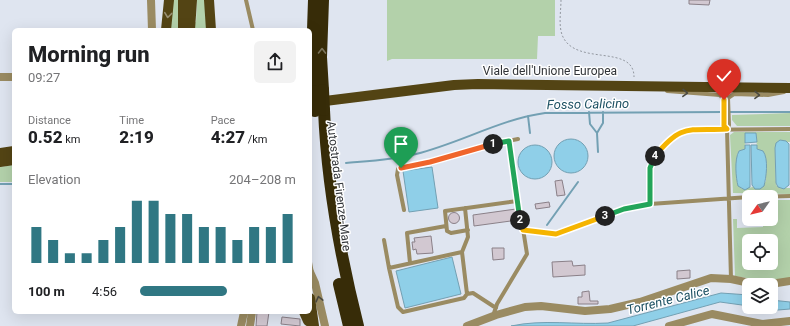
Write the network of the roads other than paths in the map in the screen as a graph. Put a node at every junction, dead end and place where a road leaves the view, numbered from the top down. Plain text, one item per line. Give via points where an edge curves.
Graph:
1 (150, 0) edge
2 (170, 0) edge
3 (184, 0) edge
4 (192, 0) edge
5 (209, 0) edge
6 (246, 0) edge
7 (314, 0) edge
8 (323, 0) edge
9 (186, 26) edge
10 (152, 28) edge
11 (166, 28) edge
12 (211, 28) edge
13 (253, 28) edge
14 (0, 77) edge
15 (12, 77) edge
16 (647, 86) junction
17 (790, 89) edge
18 (317, 101) edge
19 (726, 101) junction
20 (727, 129) junction
21 (790, 129) edge
22 (518, 139) dead end
23 (509, 141) junction
24 (12, 151) edge
25 (0, 153) edge
26 (12, 160) edge
27 (0, 162) edge
28 (778, 196) edge
29 (790, 196) edge
30 (730, 197) junction
31 (742, 197) edge
32 (518, 201) junction
33 (650, 204) junction
34 (465, 208) junction
35 (404, 210) dead end
36 (446, 226) junction
37 (468, 230) junction
38 (523, 230) junction
39 (384, 240) dead end
40 (462, 252) junction
41 (410, 263) junction
42 (389, 268) junction
43 (312, 279) edge
44 (731, 279) junction
45 (790, 281) edge
46 (467, 294) junction
47 (496, 308) junction
48 (244, 314) edge
49 (252, 314) edge
50 (493, 316) junction
51 (790, 321) edge
52 (241, 326) edge
53 (250, 326) edge
54 (325, 326) edge
55 (349, 326) edge
56 (358, 326) edge
57 (467, 326) edge
58 (669, 326) edge

1 - 10 street
2 -> 11 main road
3 - 9 main road
4 - 9 main road
5 - 12 main road
6 - 13 lane
7 - 18 highway, Autostrada Firenze-Mare via 312,60
18 -> 8 highway, Autostrada Firenze-Mare
14 - 15 street
16 - 17 main road, Viale dell'Unione Europea
16 - 18 main road, Viale dell'Unione Europea via 454,85
16 -> 19 lane via 674,92 718,94
19 -> 17 lane via 734,94 768,95
18 - 55 highway, Autostrada Firenze-Mare via 325,210
18 - 56 highway, Autostrada Firenze-Mare via 325,140 335,225
19 - 20 lane
20 - 21 lane
20 - 30 lane
20 - 33 lane via 686,130 669,140 652,161
22 - 23 lane
23 - 32 lane
23 - 35 lane via 398,169
24 - 25 main road
26 - 27 main road
28 - 29 lane
30 - 31 lane
30 - 33 lane
30 - 44 lane
32 - 34 lane
32 - 38 lane
33 - 38 lane via 624,209 556,234
34 - 36 lane via 445,211
34 - 37 lane
36 - 37 lane via 448,232
36 - 41 lane via 407,234
37 - 40 lane via 467,242
38 - 47 lane via 526,258
39 - 42 lane
40 - 41 lane
40 - 46 lane
41 - 42 lane
42 - 46 lane via 398,307 403,312 464,298
54 -> 43 street
44 - 45 street via 750,283
44 - 50 street via 711,278 640,302 610,309 585,311 541,306 525,307
46 - 47 lane via 475,293
47 - 50 lane
48 - 52 street
49 - 53 street
50 - 57 street
51 - 58 street via 758,323 712,314

